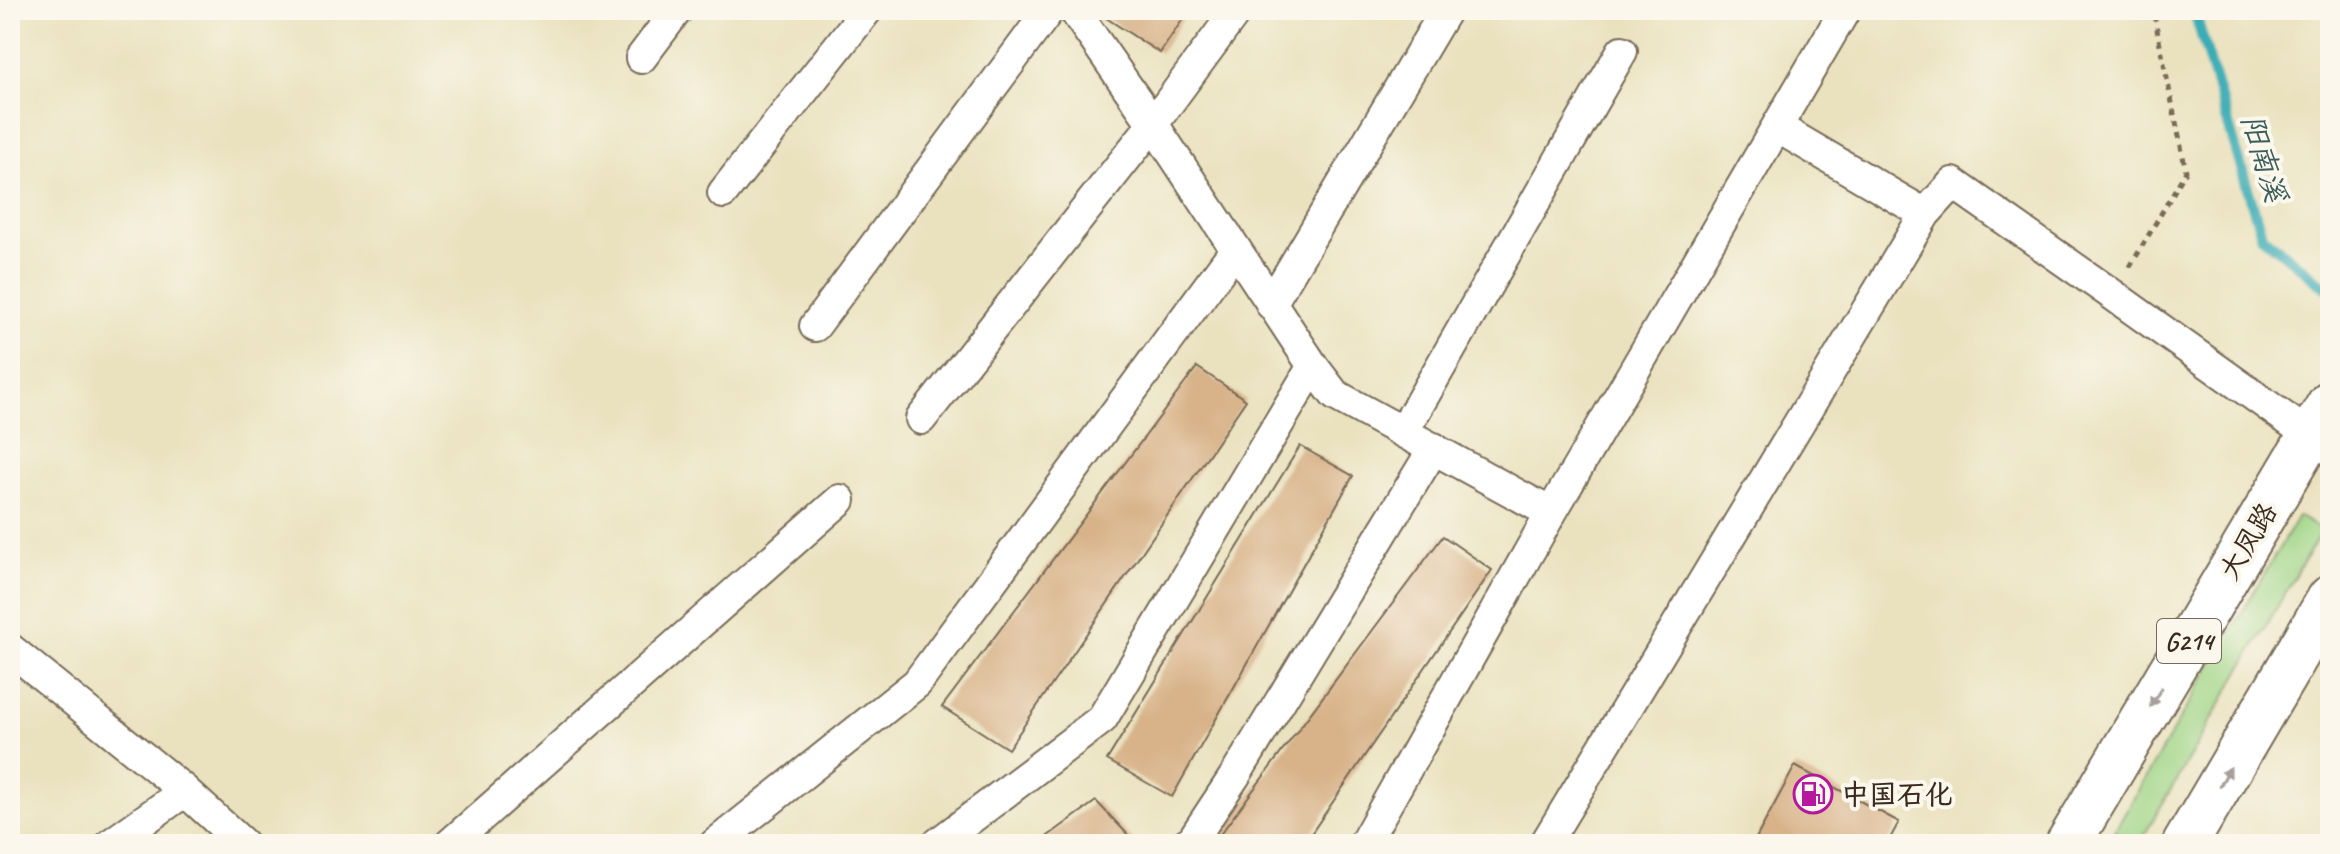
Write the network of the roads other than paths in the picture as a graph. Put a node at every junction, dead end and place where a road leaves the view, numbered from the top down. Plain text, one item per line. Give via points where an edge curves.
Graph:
1 (677, 10) edge
2 (867, 10) edge
3 (1049, 10) edge
4 (1074, 10) edge
5 (1237, 10) edge
6 (1446, 10) edge
7 (1845, 10) edge
8 (1622, 51) dead end
9 (641, 58) dead end
10 (1153, 124) junction
11 (1777, 127) junction
12 (723, 193) dead end
13 (1925, 214) junction
14 (1235, 250) junction
15 (1271, 304) junction
16 (815, 326) dead end
17 (1313, 366) junction
18 (921, 419) dead end
19 (2323, 431) edge
20 (1403, 432) junction
21 (1434, 448) junction
22 (840, 500) dead end
23 (1551, 513) junction
24 (2330, 598) edge
25 (10, 649) edge
26 (185, 791) junction
27 (111, 844) edge
28 (243, 844) edge
29 (450, 844) edge
30 (715, 844) edge
31 (937, 844) edge
32 (1186, 844) edge
33 (1364, 844) edge
34 (1545, 844) edge
35 (2068, 844) edge
36 (2185, 844) edge

1 - 9 street
2 - 12 street
3 - 16 street
4 - 10 street
5 - 10 street
6 - 15 street
7 - 11 street
8 - 20 street
10 - 14 street
10 - 18 street
11 - 13 street
11 - 23 street
13 - 19 street via 1953,183
13 - 34 street
14 - 15 street
14 - 30 street via 917,683
15 - 17 street
17 - 20 street via 1335,395
17 - 31 street via 1102,719
19 -> 35 highway, 大凤路 / G214
20 - 21 street
21 - 23 street
21 - 32 street via 1236,774
22 - 29 street
23 - 33 street
36 -> 24 highway
25 - 26 street
26 - 27 street
26 - 28 street

